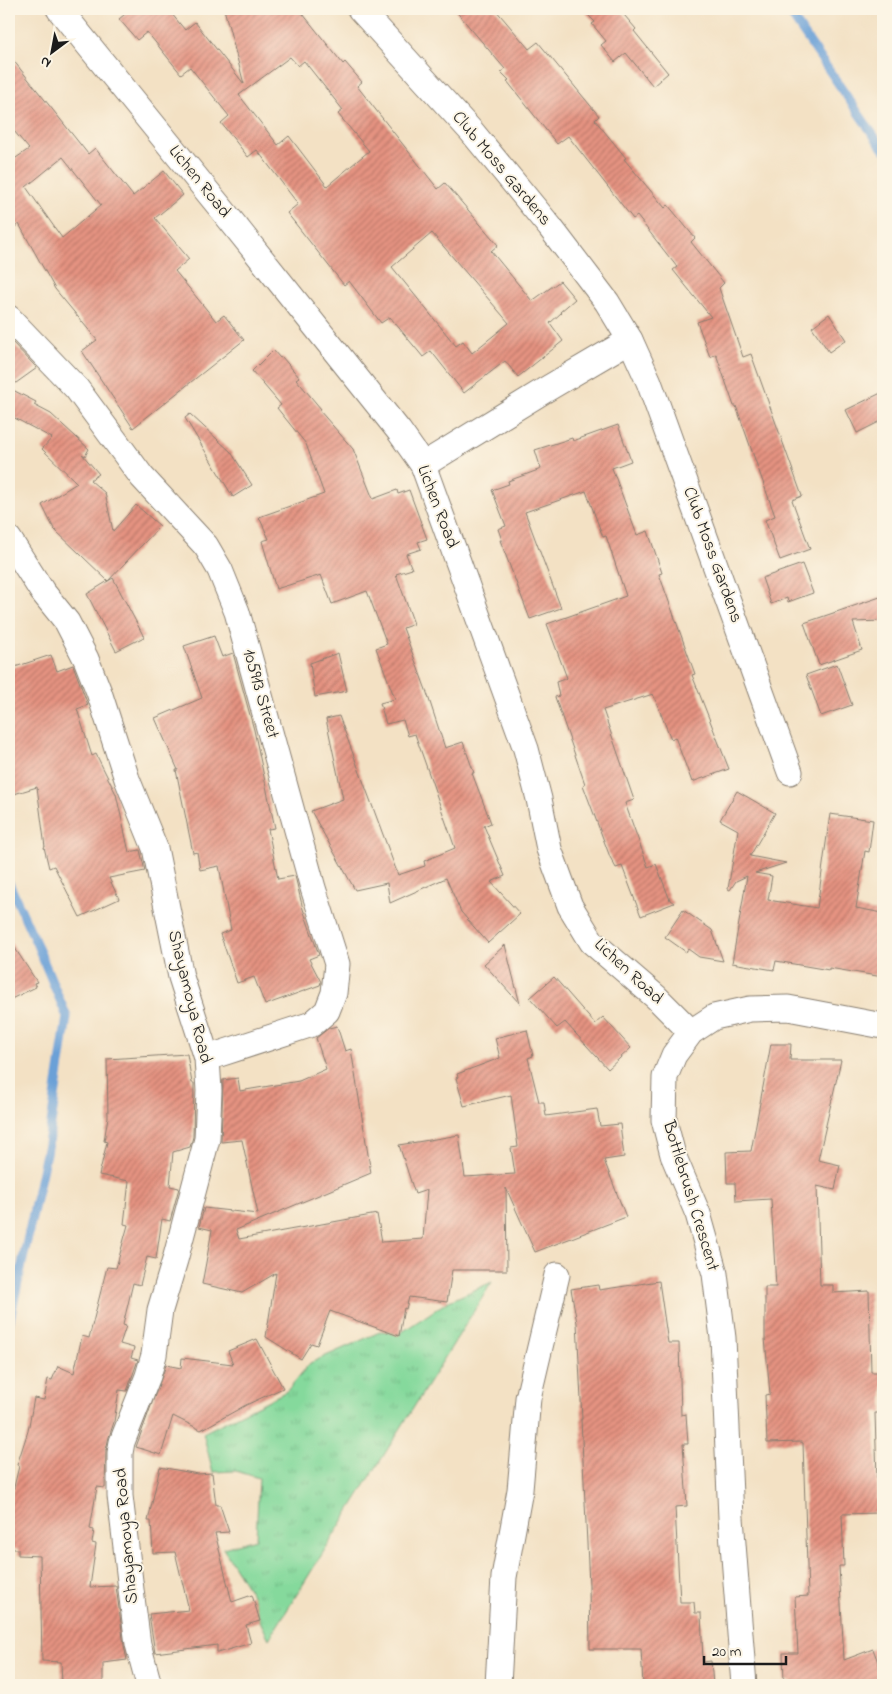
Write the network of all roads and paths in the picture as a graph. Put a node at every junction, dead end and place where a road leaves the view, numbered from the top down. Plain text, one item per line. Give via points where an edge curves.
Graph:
1 (60, 9) edge
2 (360, 9) edge
3 (9, 318) edge
4 (630, 340) junction
5 (423, 465) junction
6 (9, 539) edge
7 (790, 772) dead end
8 (883, 1026) edge
9 (691, 1032) junction
10 (207, 1058) junction
11 (557, 1275) dead end
12 (149, 1685) edge
13 (498, 1685) edge
14 (744, 1685) edge

1 - 5 street, Lichen Road
2 - 4 street, Club Moss Gardens via 472,132 550,227 607,302
3 - 10 street, 105913 Street via 77,389 142,477 206,546 220,570 238,612 315,897 337,964 334,993 327,1010 312,1024
4 - 5 street
4 - 7 street, Club Moss Gardens via 649,382
5 - 9 street, Lichen Road via 526,749 549,849 570,906 592,942
6 - 10 street, Shayamoya Road via 42,591 67,622 96,684 127,779 155,848 181,977
8 - 9 street, Bottlebrush Crescent via 779,1008 750,1009 714,1017
9 - 14 street, Bottlebrush Crescent via 674,1055 665,1077 664,1120 673,1155 698,1214 715,1274 723,1338 731,1518
10 - 12 street, Shayamoya Road via 210,1091 208,1139 160,1310 154,1355 120,1453 120,1496 138,1644
11 - 13 street via 528,1398 520,1490 504,1577

